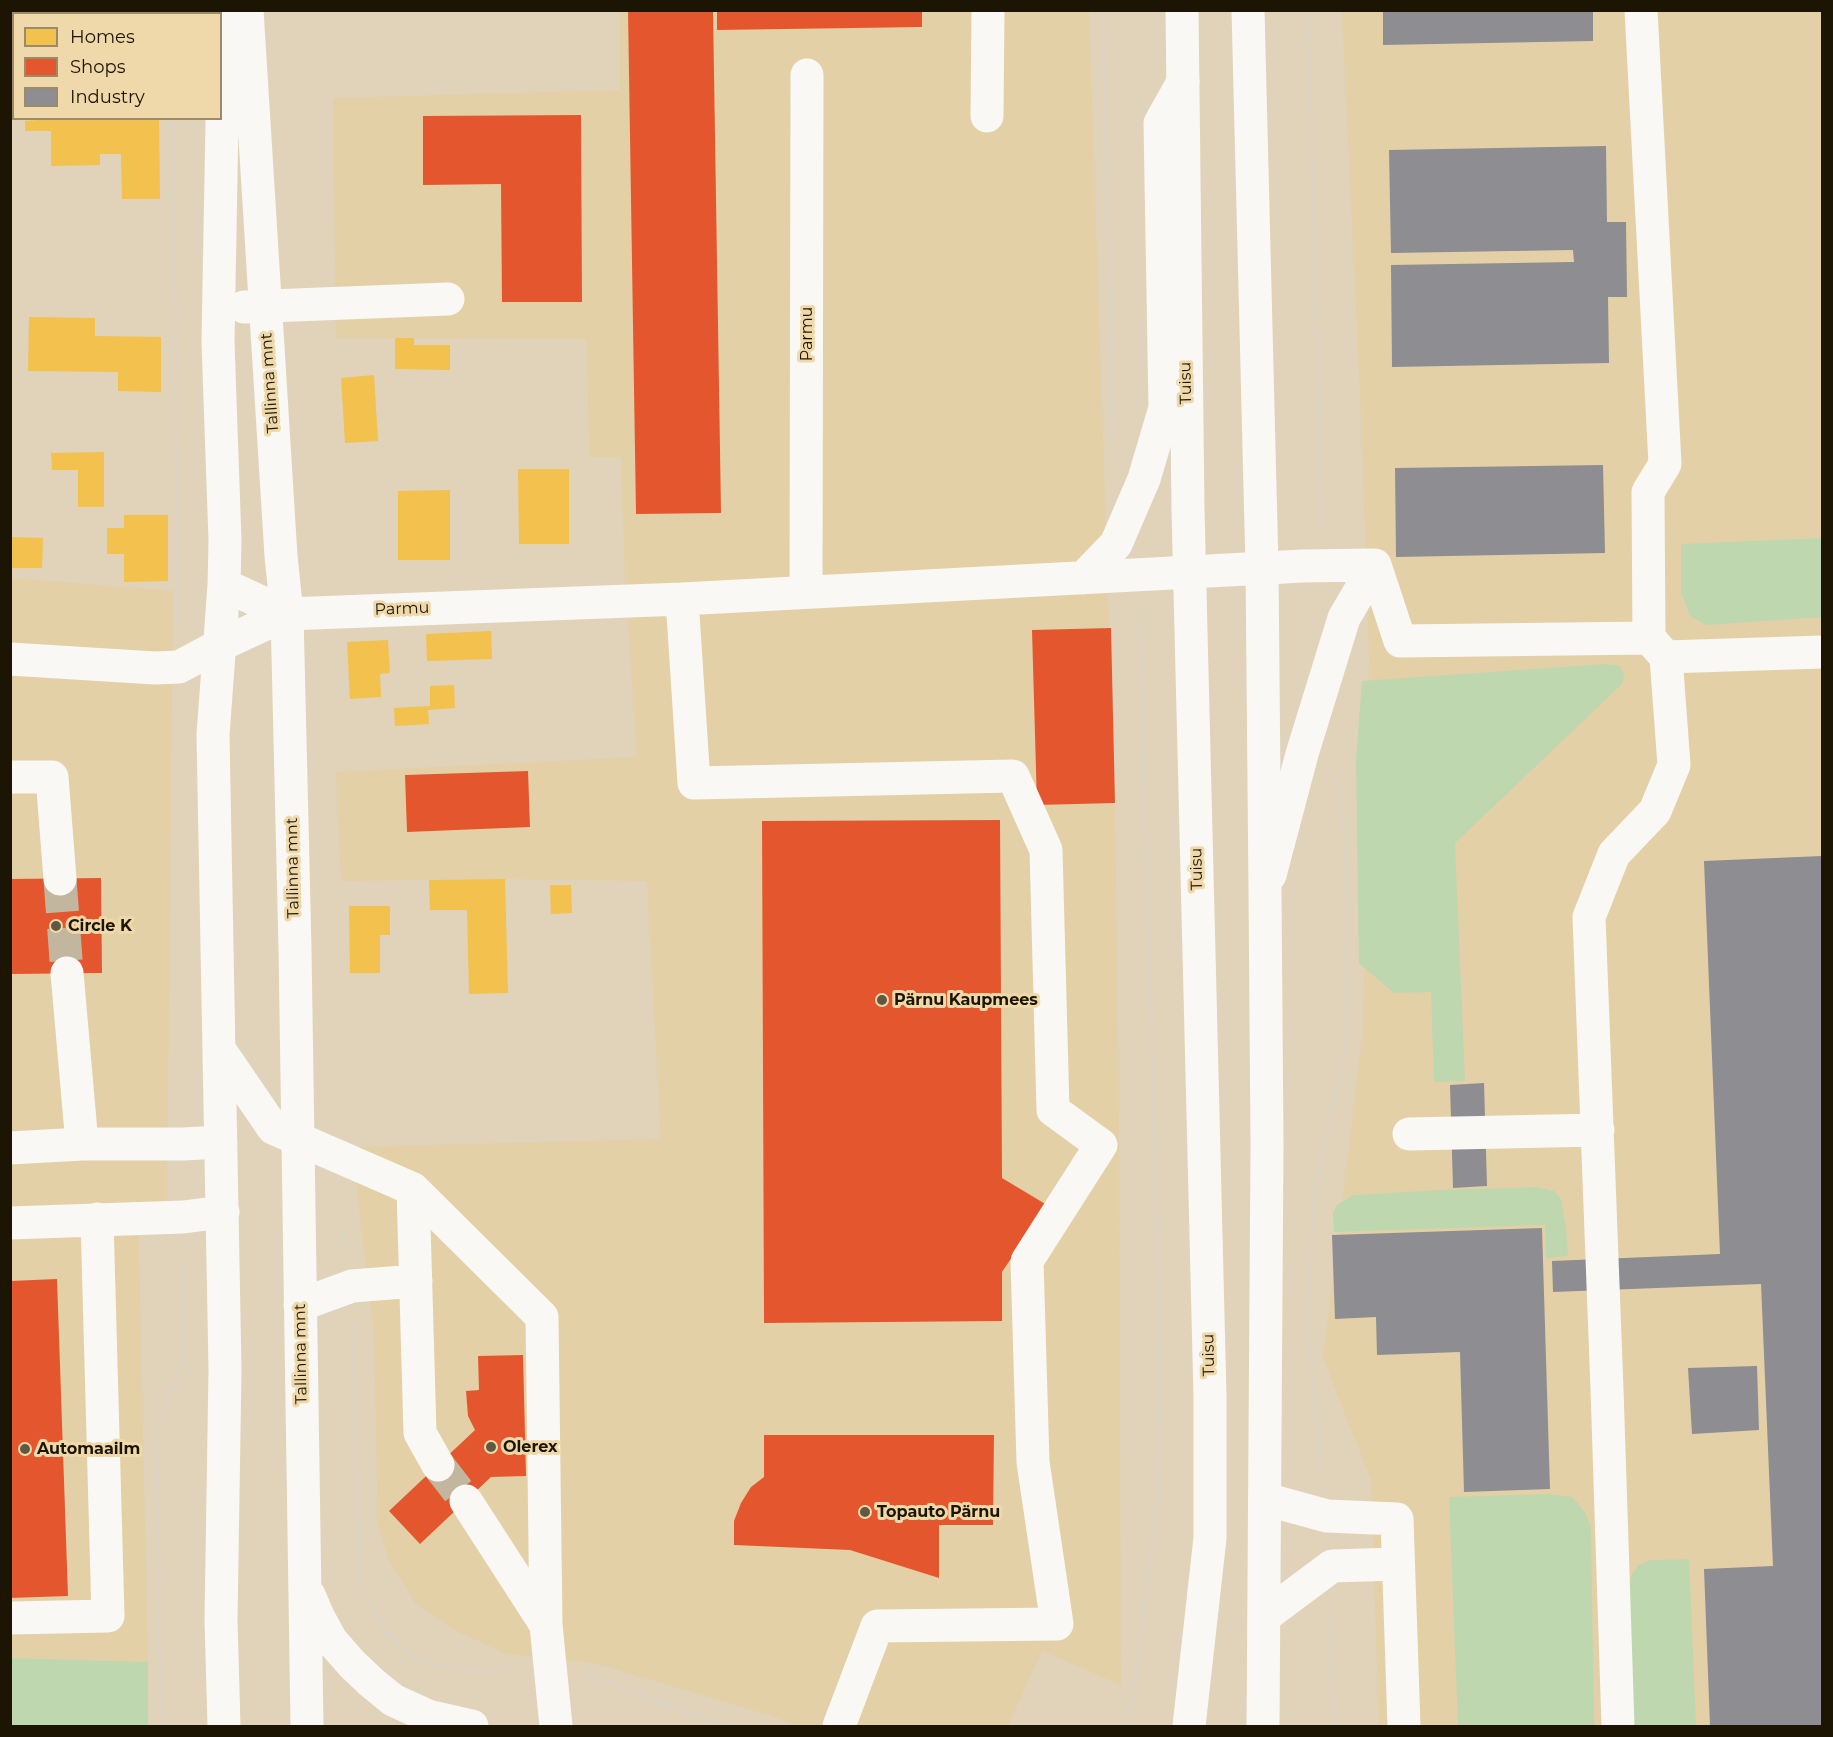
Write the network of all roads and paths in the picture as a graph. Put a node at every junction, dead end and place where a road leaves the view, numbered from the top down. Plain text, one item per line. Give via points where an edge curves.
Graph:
1 (224, 10) edge
2 (247, 10) edge
3 (265, 10) edge
4 (988, 10) edge
5 (1103, 10) edge
6 (1182, 10) edge
7 (1248, 10) edge
8 (1308, 10) edge
9 (1641, 10) edge
10 (807, 75) dead end
11 (1183, 82) junction
12 (222, 110) edge
13 (987, 116) dead end
14 (173, 120) edge
15 (222, 120) edge
16 (448, 299) dead end
17 (265, 307) junction
18 (218, 309) junction
19 (1114, 449) dead end
20 (1375, 565) junction
21 (1323, 566) junction
22 (1262, 567) junction
23 (1189, 572) junction
24 (1117, 576) junction
25 (1083, 578) junction
26 (224, 585) junction
27 (806, 592) junction
28 (682, 599) junction
29 (287, 614) junction
30 (220, 645) junction
31 (1657, 647) junction
32 (1822, 652) edge
33 (10, 659) edge
34 (178, 667) junction
35 (1336, 763) dead end
36 (10, 777) edge
37 (60, 879) tunnel mouth
38 (1265, 891) junction
39 (67, 973) tunnel mouth
40 (219, 1050) junction
41 (1598, 1130) junction
42 (1409, 1134) dead end
43 (298, 1138) junction
44 (221, 1142) junction
45 (82, 1144) junction
46 (10, 1148) edge
47 (414, 1189) junction
48 (223, 1212) junction
49 (183, 1217) junction
50 (334, 1218) dead end
51 (97, 1219) junction
52 (10, 1222) edge
53 (416, 1281) junction
54 (352, 1286) junction
55 (300, 1305) junction
56 (438, 1464) tunnel mouth
57 (1265, 1498) junction
58 (466, 1501) tunnel mouth
59 (1327, 1516) junction
60 (1398, 1564) junction
61 (1332, 1566) junction
62 (305, 1584) junction
63 (1265, 1616) junction
64 (10, 1618) edge
65 (546, 1625) junction
66 (550, 1666) junction
67 (161, 1726) edge
68 (224, 1726) edge
69 (307, 1726) edge
70 (472, 1726) edge
71 (556, 1726) edge
72 (723, 1726) edge
73 (839, 1726) edge
74 (1124, 1726) edge
75 (1189, 1726) edge
76 (1263, 1726) edge
77 (1333, 1726) edge
78 (1404, 1726) edge
79 (1618, 1726) edge

1 - 12 main road
2 - 17 main road, Tallinna mnt
3 - 17 main road via 277,235
4 - 13 main road
5 - 19 path
6 - 11 main road, Tuisu
7 - 22 main road
8 - 21 path
9 - 31 main road via 1665,464 1648,492
10 - 27 main road, Parmu
11 - 23 main road, Tuisu
11 - 25 main road via 1160,123 1165,408 1144,478 1116,544
14 - 34 path
15 - 18 main road
16 - 17 main road
17 - 18 main road
17 - 29 main road, Tallinna mnt
18 - 26 main road
20 - 21 main road, Parmu
20 - 31 main road via 1400,641
20 - 38 main road via 1344,618
21 - 22 main road, Parmu
22 - 23 main road, Parmu
22 - 38 main road
23 - 24 main road, Parmu
23 - 75 main road, Tuisu via 1210,1396 1210,1538
24 - 25 main road, Parmu
24 - 74 path via 1141,613 1160,1340 1157,1504 1135,1688
25 - 27 main road, Parmu
26 - 29 main road
26 - 30 main road
27 - 28 main road, Parmu
28 - 29 main road, Parmu
28 - 73 main road via 694,783 1013,776 1046,850 1053,1110 1101,1145 1027,1261 1033,1462 1057,1624 877,1626
29 - 30 main road, Parmu
29 - 43 main road, Tallinna mnt
30 - 34 main road, Parmu
30 - 40 main road via 213,735
31 - 32 main road
31 - 41 main road via 1674,765 1655,811 1614,854 1589,917
33 - 34 main road, Parmu
35 - 59 path via 1348,877 1346,1048 1314,1187 1307,1320
36 - 37 main road via 52,777
38 - 57 main road
39 - 45 main road
40 - 43 main road via 273,1128
40 - 44 main road
41 - 42 main road
41 - 79 main road
43 - 47 main road
43 - 55 main road, Tallinna mnt
44 - 45 main road
44 - 48 main road
45 - 46 main road
47 - 53 main road
47 - 65 main road via 542,1317
48 - 49 main road
48 - 68 main road
49 - 51 main road
49 - 67 path via 183,1364 157,1430
50 - 54 path via 353,1259
51 - 52 main road
51 - 64 main road via 108,1616
53 - 54 main road
53 - 56 main road via 420,1433
54 - 55 main road
54 - 66 path via 360,1587 387,1633 417,1660 466,1671
55 - 62 main road, Tallinna mnt
57 - 59 main road
57 - 63 main road
58 - 65 main road
59 - 60 main road via 1397,1519
60 - 61 main road
60 - 78 main road
61 - 63 main road
61 - 77 path
62 - 69 main road, Tallinna mnt
62 - 70 main road via 331,1640 371,1682 393,1700 428,1716
63 - 76 main road
65 - 66 main road
66 - 71 main road
66 - 72 path via 590,1674

